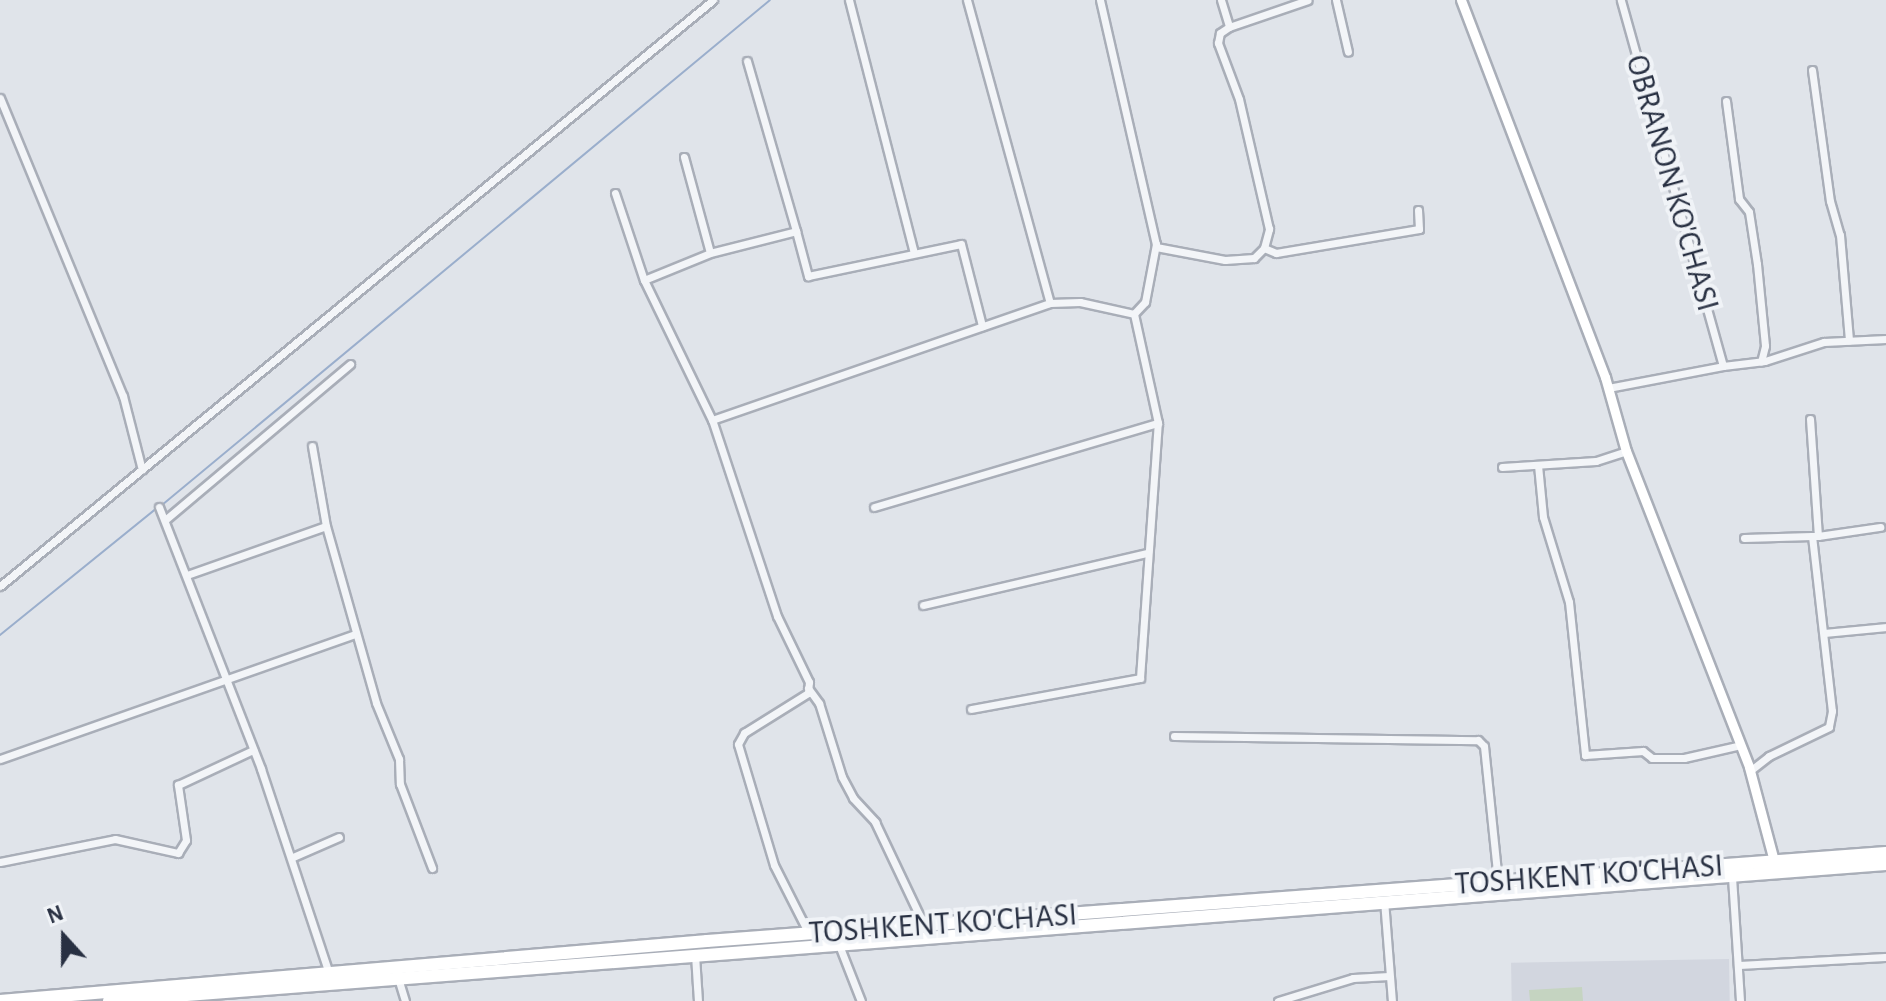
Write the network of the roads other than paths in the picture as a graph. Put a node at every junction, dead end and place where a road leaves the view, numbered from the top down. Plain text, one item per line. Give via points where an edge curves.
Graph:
1 (713, 0) edge
2 (849, 0) edge
3 (967, 0) edge
4 (1100, 0) edge
5 (1221, 0) edge
6 (1308, 0) edge
7 (1336, 0) edge
8 (1461, 0) edge
9 (1621, 0) edge
10 (1229, 27) junction
11 (1348, 52) dead end
12 (747, 61) dead end
13 (1812, 70) dead end
14 (0, 98) edge
15 (1726, 101) dead end
16 (684, 157) dead end
17 (615, 193) dead end
18 (1418, 210) dead end
19 (796, 231) junction
20 (1156, 247) junction
21 (1264, 248) junction
22 (710, 253) junction
23 (914, 253) junction
24 (644, 280) junction
25 (1050, 303) junction
26 (1134, 314) junction
27 (982, 326) junction
28 (1886, 339) edge
29 (1849, 341) junction
30 (1761, 362) junction
31 (350, 364) dead end
32 (1723, 366) junction
33 (1608, 388) junction
34 (1810, 419) dead end
35 (712, 420) junction
36 (1158, 423) junction
37 (312, 446) dead end
38 (1626, 451) junction
39 (1538, 465) junction
40 (1502, 467) dead end
41 (142, 470) junction
42 (159, 507) dead end
43 (874, 507) dead end
44 (165, 520) junction
45 (326, 526) junction
46 (1880, 527) dead end
47 (1815, 536) junction
48 (1744, 538) dead end
49 (1147, 553) junction
50 (187, 575) junction
51 (0, 586) edge
52 (923, 605) dead end
53 (1886, 627) edge
54 (1825, 633) junction
55 (355, 634) junction
56 (225, 680) junction
57 (808, 688) junction
58 (971, 709) dead end
59 (1174, 736) dead end
60 (1741, 745) junction
61 (253, 750) junction
62 (0, 759) edge
63 (1750, 771) junction
64 (339, 837) dead end
65 (1886, 853) edge
66 (293, 857) junction
67 (1774, 861) junction
68 (0, 862) edge
69 (1886, 864) edge
70 (432, 868) dead end
71 (1732, 877) junction
72 (1498, 882) junction
73 (1384, 898) junction
74 (924, 925) junction
75 (809, 934) junction
76 (839, 945) junction
77 (695, 955) junction
78 (1886, 957) edge
79 (1738, 965) junction
80 (329, 973) junction
81 (1389, 976) junction
82 (398, 978) junction
83 (159, 1000) edge
84 (0, 1001) edge
85 (109, 1001) edge
86 (405, 1001) edge
87 (698, 1001) edge
88 (861, 1001) edge
89 (1278, 1001) edge
90 (1392, 1001) edge
91 (1740, 1001) edge

1 - 41 street
2 - 23 street
3 - 25 street
4 - 20 street
5 - 10 street
6 - 10 street
7 - 11 street
8 - 33 street
9 - 32 street, OBRANON KO'CHASI
10 - 21 street via 1220,33 1218,43 1239,99 1269,229
12 - 19 street
13 - 29 street via 1830,201 1840,235
14 - 41 street via 123,396
15 - 30 street, OBRANON KO'CHASI via 1739,199 1749,212 1757,264 1765,346
16 - 22 street
17 - 24 street
18 - 21 street via 1419,229 1276,253
19 - 22 street
19 - 23 street via 808,276
20 - 21 street via 1225,260 1254,258
20 - 26 street via 1145,302
22 - 24 street
23 - 27 street via 961,244
24 - 35 street
25 - 26 street via 1080,302
25 - 27 street
26 - 36 street
27 - 35 street
28 - 29 street
29 - 30 street via 1824,342
30 - 32 street
31 - 44 street
32 - 33 street
33 - 38 street
34 - 47 street
35 - 57 street via 777,616 802,661
36 - 43 street
36 - 49 street
37 - 45 street
38 - 39 street via 1596,461
38 - 60 street
39 - 40 street
39 - 60 street via 1543,517 1569,602 1585,755 1643,751 1652,758 1684,758
41 - 51 street
42 - 44 street
44 - 50 street
45 - 50 street
45 - 55 street
46 - 47 street
47 - 48 street
47 - 54 street
49 - 52 street
49 - 58 street via 1140,678
50 - 56 street
53 - 54 street
54 - 63 street via 1829,727
55 - 56 street
55 - 70 street via 399,759 400,784
56 - 61 street
56 - 62 street
57 - 74 street via 819,703 847,787 875,822
57 - 75 street via 744,733 738,757 774,865
59 - 72 street via 1478,740 1484,746
60 - 63 street
61 - 66 street
61 - 68 street via 178,785 186,840 178,853 115,839
63 - 67 street
64 - 66 street
65 - 67 highway, TOSHKENT KO'CHASI
66 - 80 street
67 - 72 highway, TOSHKENT KO'CHASI
69 - 71 highway, TOSHKENT KO'CHASI
71 - 73 highway, TOSHKENT KO'CHASI
71 - 79 street
72 - 73 highway, TOSHKENT KO'CHASI
73 - 74 highway, TOSHKENT KO'CHASI
73 - 76 highway, TOSHKENT KO'CHASI
73 - 81 street
74 - 75 highway, TOSHKENT KO'CHASI
75 - 80 highway, TOSHKENT KO'CHASI
76 - 77 highway, TOSHKENT KO'CHASI
76 - 88 street
77 - 82 highway, TOSHKENT KO'CHASI
77 - 87 street
78 - 79 street
79 - 91 street
80 - 84 highway, TOSHKENT KO'CHASI
81 - 89 street via 1353,978
81 - 90 street
82 - 83 highway, TOSHKENT KO'CHASI
82 - 86 street
83 - 85 highway, TOSHKENT KO'CHASI

